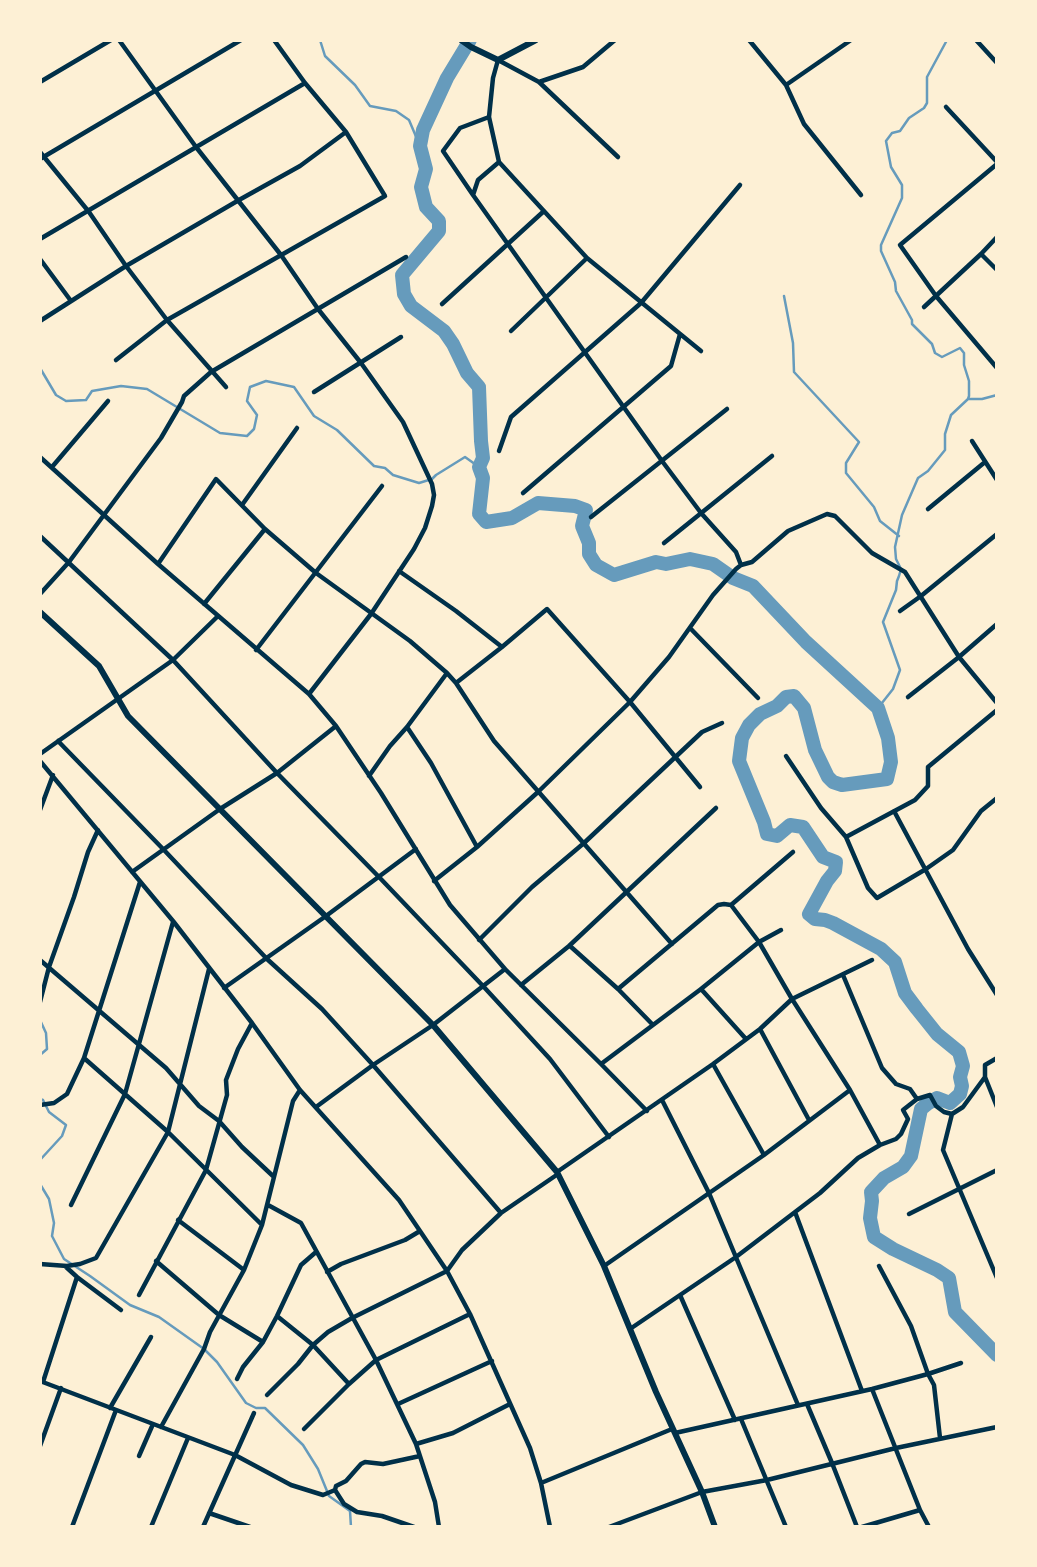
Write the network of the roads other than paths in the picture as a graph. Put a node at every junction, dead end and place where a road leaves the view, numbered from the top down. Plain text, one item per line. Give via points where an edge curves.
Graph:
1 (111, 40) edge
2 (118, 40) edge
3 (241, 40) edge
4 (274, 40) edge
5 (536, 40) edge
6 (615, 40) edge
7 (749, 40) edge
8 (851, 40) edge
9 (976, 40) edge
10 (461, 41) edge
11 (498, 60) junction
12 (997, 63) edge
13 (40, 82) edge
14 (539, 82) junction
15 (305, 83) junction
16 (786, 85) junction
17 (155, 92) junction
18 (946, 107) dead end
19 (489, 117) junction
20 (346, 132) junction
21 (196, 147) junction
22 (41, 156) edge
23 (618, 157) dead end
24 (499, 162) junction
25 (997, 163) edge
26 (740, 185) dead end
27 (473, 195) junction
28 (861, 195) dead end
29 (239, 200) junction
30 (544, 211) junction
31 (89, 212) junction
32 (997, 237) edge
33 (40, 239) edge
34 (508, 243) junction
35 (981, 254) junction
36 (281, 255) junction
37 (406, 257) dead end
38 (587, 258) junction
39 (40, 259) edge
40 (126, 266) junction
41 (997, 271) edge
42 (546, 296) junction
43 (936, 296) junction
44 (71, 301) junction
45 (641, 303) junction
46 (442, 304) dead end
47 (924, 307) dead end
48 (318, 309) junction
49 (167, 320) junction
50 (40, 321) edge
51 (511, 331) dead end
52 (680, 334) junction
53 (401, 337) dead end
54 (701, 351) dead end
55 (584, 352) junction
56 (116, 360) dead end
57 (361, 363) junction
58 (997, 368) edge
59 (211, 372) junction
60 (226, 387) dead end
61 (314, 392) dead end
62 (108, 401) dead end
63 (624, 408) junction
64 (727, 409) dead end
65 (297, 428) dead end
66 (972, 441) dead end
67 (499, 451) dead end
68 (772, 456) dead end
69 (40, 457) edge
70 (662, 461) junction
71 (985, 462) junction
72 (52, 467) junction
73 (997, 480) edge
74 (382, 486) dead end
75 (523, 493) dead end
76 (242, 505) junction
77 (928, 509) dead end
78 (701, 513) junction
79 (104, 514) junction
80 (591, 517) dead end
81 (264, 529) junction
82 (997, 534) edge
83 (40, 536) edge
84 (664, 543) dead end
85 (69, 562) junction
86 (158, 565) junction
87 (739, 567) junction
88 (399, 572) junction
89 (316, 573) junction
90 (40, 594) edge
91 (921, 596) junction
92 (204, 604) junction
93 (900, 611) dead end
94 (40, 612) edge
95 (372, 614) junction
96 (218, 616) junction
97 (997, 624) edge
98 (690, 628) junction
99 (502, 647) junction
100 (256, 650) junction
101 (959, 657) junction
102 (173, 660) junction
103 (447, 673) junction
104 (456, 683) junction
105 (309, 694) junction
106 (908, 697) dead end
107 (118, 698) junction
108 (758, 698) dead end
109 (630, 702) junction
110 (997, 703) edge
111 (997, 710) edge
112 (722, 723) dead end
113 (336, 726) junction
114 (407, 727) junction
115 (58, 741) junction
116 (40, 754) edge
117 (786, 756) dead end
118 (675, 758) junction
119 (40, 761) edge
120 (276, 773) junction
121 (53, 775) junction
122 (369, 776) junction
123 (700, 787) dead end
124 (538, 792) junction
125 (997, 798) edge
126 (716, 808) dead end
127 (220, 809) junction
128 (40, 810) edge
129 (894, 811) junction
130 (98, 830) junction
131 (846, 837) junction
132 (584, 844) junction
133 (477, 847) junction
134 (416, 849) junction
135 (164, 850) junction
136 (793, 852) dead end
137 (926, 869) junction
138 (132, 872) junction
139 (379, 877) junction
140 (140, 881) junction
141 (434, 881) junction
142 (626, 892) junction
143 (731, 905) junction
144 (326, 916) junction
145 (173, 921) junction
146 (781, 930) dead end
147 (479, 940) junction
148 (759, 942) junction
149 (672, 944) junction
150 (569, 946) junction
151 (267, 959) junction
152 (40, 960) edge
153 (873, 960) dead end
154 (49, 967) junction
155 (209, 968) junction
156 (505, 969) junction
157 (843, 975) junction
158 (521, 985) junction
159 (483, 986) junction
160 (224, 988) junction
161 (618, 989) junction
162 (701, 989) junction
163 (997, 995) edge
164 (792, 999) junction
165 (40, 1002) edge
166 (98, 1011) junction
167 (252, 1023) junction
168 (433, 1025) junction
169 (653, 1025) junction
170 (760, 1029) junction
171 (746, 1039) junction
172 (139, 1045) junction
173 (84, 1058) junction
174 (997, 1058) edge
175 (601, 1064) junction
176 (713, 1064) junction
177 (373, 1065) junction
178 (985, 1077) junction
179 (180, 1085) junction
180 (300, 1090) junction
181 (850, 1090) junction
182 (125, 1094) junction
183 (917, 1099) junction
184 (662, 1100) junction
185 (40, 1105) edge
186 (316, 1107) junction
187 (997, 1107) edge
188 (647, 1111) junction
189 (952, 1114) junction
190 (809, 1120) junction
191 (219, 1121) junction
192 (168, 1132) junction
193 (609, 1137) junction
194 (880, 1144) junction
195 (764, 1155) junction
196 (206, 1170) junction
197 (997, 1170) edge
198 (558, 1173) junction
199 (274, 1177) junction
200 (958, 1188) junction
201 (709, 1193) junction
202 (71, 1205) dead end
203 (268, 1205) junction
204 (795, 1212) junction
205 (501, 1213) junction
206 (909, 1214) dead end
207 (178, 1220) junction
208 (262, 1225) junction
209 (420, 1231) junction
210 (316, 1252) junction
211 (736, 1256) junction
212 (156, 1261) junction
213 (40, 1264) edge
214 (66, 1266) junction
215 (604, 1266) junction
216 (879, 1266) dead end
217 (244, 1270) junction
218 (447, 1271) junction
219 (327, 1272) junction
220 (78, 1277) junction
221 (997, 1278) edge
222 (139, 1295) dead end
223 (680, 1295) junction
224 (121, 1310) dead end
225 (470, 1314) junction
226 (219, 1315) junction
227 (277, 1316) junction
228 (352, 1318) junction
229 (629, 1329) junction
230 (151, 1337) dead end
231 (263, 1342) junction
232 (313, 1345) junction
233 (376, 1360) junction
234 (492, 1361) junction
235 (961, 1363) dead end
236 (928, 1374) junction
237 (237, 1379) dead end
238 (41, 1381) edge
239 (349, 1384) junction
240 (61, 1388) junction
241 (872, 1389) junction
242 (862, 1391) junction
243 (267, 1395) dead end
244 (398, 1404) junction
245 (510, 1404) junction
246 (807, 1404) junction
247 (798, 1405) junction
248 (110, 1408) junction
249 (116, 1410) junction
250 (254, 1413) dead end
251 (738, 1420) junction
252 (153, 1424) junction
253 (161, 1427) junction
254 (997, 1427) edge
255 (304, 1429) dead end
256 (673, 1431) junction
257 (188, 1438) junction
258 (940, 1438) junction
259 (416, 1444) junction
260 (40, 1446) edge
261 (896, 1448) junction
262 (235, 1455) junction
263 (420, 1455) junction
264 (138, 1456) dead end
265 (832, 1463) junction
266 (767, 1480) junction
267 (541, 1483) junction
268 (333, 1492) junction
269 (702, 1492) junction
270 (920, 1510) junction
271 (209, 1513) junction
272 (72, 1527) edge
273 (151, 1527) edge
274 (203, 1527) edge
275 (250, 1527) edge
276 (414, 1527) edge
277 (439, 1527) edge
278 (550, 1527) edge
279 (609, 1527) edge
280 (715, 1527) edge
281 (786, 1527) edge
282 (859, 1527) edge
283 (929, 1527) edge

1 - 13 street
2 - 17 street
3 - 17 street
4 - 15 street
5 - 11 street
6 - 14 street via 583,67
7 - 16 street
8 - 16 street
9 - 12 street
10 - 11 street
11 - 14 street
11 - 19 street
14 - 23 street
15 - 20 street
15 - 21 street
16 - 28 street via 804,124
17 - 21 street
17 - 22 street
18 - 25 street
19 - 24 street
19 - 27 street via 460,128 443,151
20 - 29 street via 300,166
20 - 36 street via 385,196
21 - 29 street
21 - 31 street
22 - 31 street
24 - 27 street via 478,180
24 - 30 street
25 - 43 street via 900,245
26 - 45 street
27 - 34 street
29 - 36 street
29 - 40 street
30 - 34 street
30 - 38 street
31 - 33 street
31 - 40 street
32 - 35 street
34 - 42 street
34 - 46 street
35 - 41 street
35 - 43 street
36 - 48 street
36 - 49 street
37 - 48 street
38 - 42 street
38 - 45 street
39 - 44 street
40 - 44 street
40 - 49 street
42 - 51 street
42 - 55 street
43 - 47 street
43 - 58 street
44 - 50 street
45 - 52 street
45 - 55 street
48 - 57 street
48 - 59 street
49 - 56 street
49 - 59 street
52 - 54 street
52 - 63 street via 671,366
53 - 57 street
55 - 63 street
55 - 67 street via 511,417
57 - 61 street
57 - 88 street via 403,422 432,484 434,495 425,528
59 - 60 street
59 - 79 street via 184,396 161,438
62 - 72 street
63 - 70 street
63 - 75 street
64 - 70 street
65 - 76 street
66 - 71 street
68 - 78 street
69 - 72 street
70 - 78 street
70 - 80 street
71 - 73 street
71 - 77 street
72 - 79 street
74 - 89 street
76 - 81 street
76 - 86 street via 216,479
78 - 84 street
78 - 87 street via 736,552
79 - 85 street
79 - 86 street
81 - 89 street
81 - 92 street
82 - 91 street
83 - 85 street
85 - 90 street
85 - 102 street
86 - 92 street
87 - 91 street via 752,562 788,531 827,514 835,516 872,553 905,572
87 - 98 street
88 - 95 street
88 - 99 street
89 - 95 street
89 - 100 street
91 - 93 street
91 - 101 street
92 - 96 street
94 - 107 street via 99,666
95 - 103 street
95 - 105 street
96 - 100 street
96 - 102 street
97 - 101 street
98 - 108 street
98 - 109 street
99 - 104 street
99 - 109 street via 547,610
100 - 105 street
101 - 106 street
101 - 110 street
102 - 107 street
102 - 120 street
103 - 104 street
103 - 114 street
104 - 124 street via 494,741
105 - 113 street
107 - 115 street
107 - 127 street via 128,716
109 - 118 street
109 - 124 street
111 - 129 street via 928,767 928,786 915,800
112 - 118 street via 702,732
113 - 120 street
113 - 122 street
114 - 122 street
114 - 133 street
115 - 116 street
115 - 135 street
117 - 131 street
118 - 123 street
118 - 132 street
119 - 121 street
120 - 127 street
120 - 139 street
121 - 128 street
121 - 130 street
122 - 134 street
124 - 132 street
124 - 133 street
125 - 137 street via 981,811 953,850
126 - 142 street
127 - 135 street
127 - 144 street
129 - 131 street
129 - 137 street
130 - 138 street
130 - 154 street
131 - 137 street via 877,898
132 - 142 street
132 - 147 street
133 - 141 street
134 - 139 street
134 - 141 street
135 - 138 street
135 - 151 street
136 - 143 street
137 - 163 street
138 - 140 street
139 - 144 street
139 - 159 street
140 - 145 street
140 - 166 street
141 - 147 street
142 - 149 street
142 - 150 street
143 - 148 street
143 - 149 street via 718,905
144 - 151 street
144 - 168 street
145 - 155 street
145 - 172 street
146 - 148 street
147 - 156 street
148 - 162 street
148 - 164 street
149 - 161 street
150 - 158 street
150 - 161 street
151 - 160 street
151 - 177 street via 322,1009
152 - 154 street
153 - 157 street
154 - 165 street
154 - 166 street
155 - 160 street
155 - 179 street
156 - 158 street
156 - 159 street
157 - 164 street
157 - 183 street via 882,1068
158 - 175 street
159 - 168 street
159 - 193 street via 550,1059
160 - 167 street
161 - 169 street
162 - 169 street
162 - 171 street
164 - 170 street
164 - 181 street
166 - 172 street
166 - 173 street
167 - 180 street
167 - 191 street via 226,1080 227,1095
168 - 177 street
168 - 198 street
169 - 175 street
170 - 171 street
170 - 190 street
171 - 176 street
172 - 179 street
172 - 182 street
173 - 182 street
173 - 185 street via 67,1094
174 - 178 street via 985,1065
175 - 188 street
176 - 184 street
176 - 195 street
177 - 186 street
177 - 205 street
178 - 187 street
178 - 189 street via 963,1107
179 - 191 street
179 - 192 street
180 - 186 street
180 - 199 street via 293,1101
181 - 190 street
181 - 194 street
182 - 192 street
182 - 202 street
183 - 189 street via 930,1095 936,1106
183 - 194 street via 903,1110 908,1119 897,1139
184 - 188 street
184 - 201 street
186 - 209 street via 399,1200
188 - 193 street
189 - 200 street via 943,1150
190 - 195 street
191 - 196 street
191 - 199 street
192 - 196 street
192 - 214 street via 96,1258
193 - 198 street
194 - 204 street
195 - 201 street
196 - 207 street
196 - 208 street
197 - 200 street
198 - 205 street
198 - 215 street
199 - 203 street
200 - 206 street
200 - 221 street
201 - 211 street
201 - 215 street
203 - 208 street
203 - 210 street via 301,1223
204 - 211 street
204 - 242 street
205 - 218 street
207 - 212 street
207 - 217 street
208 - 217 street
209 - 218 street
209 - 219 street
210 - 219 street
210 - 227 street via 301,1265
211 - 223 street
211 - 247 street
212 - 222 street
212 - 226 street
213 - 214 street
214 - 220 street
215 - 229 street
216 - 236 street via 911,1326
217 - 226 street
218 - 225 street
218 - 228 street
219 - 228 street
220 - 224 street
220 - 238 street
223 - 229 street
223 - 251 street
225 - 233 street
225 - 234 street
226 - 231 street
226 - 253 street
227 - 231 street
227 - 232 street
228 - 232 street
228 - 233 street
229 - 256 street
230 - 248 street
231 - 237 street
232 - 239 street
232 - 243 street
233 - 239 street
233 - 244 street
234 - 244 street
234 - 245 street
235 - 236 street
236 - 241 street
236 - 258 street via 934,1385
238 - 240 street
239 - 255 street
240 - 248 street
240 - 260 street
241 - 242 street
241 - 261 street
242 - 246 street
244 - 259 street
245 - 259 street via 453,1433
245 - 267 street
246 - 247 street
246 - 265 street
247 - 251 street
248 - 249 street
249 - 252 street
249 - 272 street
250 - 262 street
251 - 256 street
251 - 266 street
252 - 253 street
252 - 264 street
253 - 257 street
254 - 258 street
256 - 267 street
256 - 269 street
257 - 262 street
257 - 273 street
258 - 261 street
259 - 263 street
261 - 265 street
261 - 270 street
262 - 268 street via 291,1485 323,1495
262 - 271 street
263 - 268 street via 383,1464 365,1462
263 - 277 street
265 - 266 street
265 - 282 street
266 - 269 street
266 - 281 street
267 - 278 street
268 - 276 street via 357,1512
269 - 279 street
269 - 280 street
270 - 282 street
270 - 283 street
271 - 274 street
271 - 275 street

